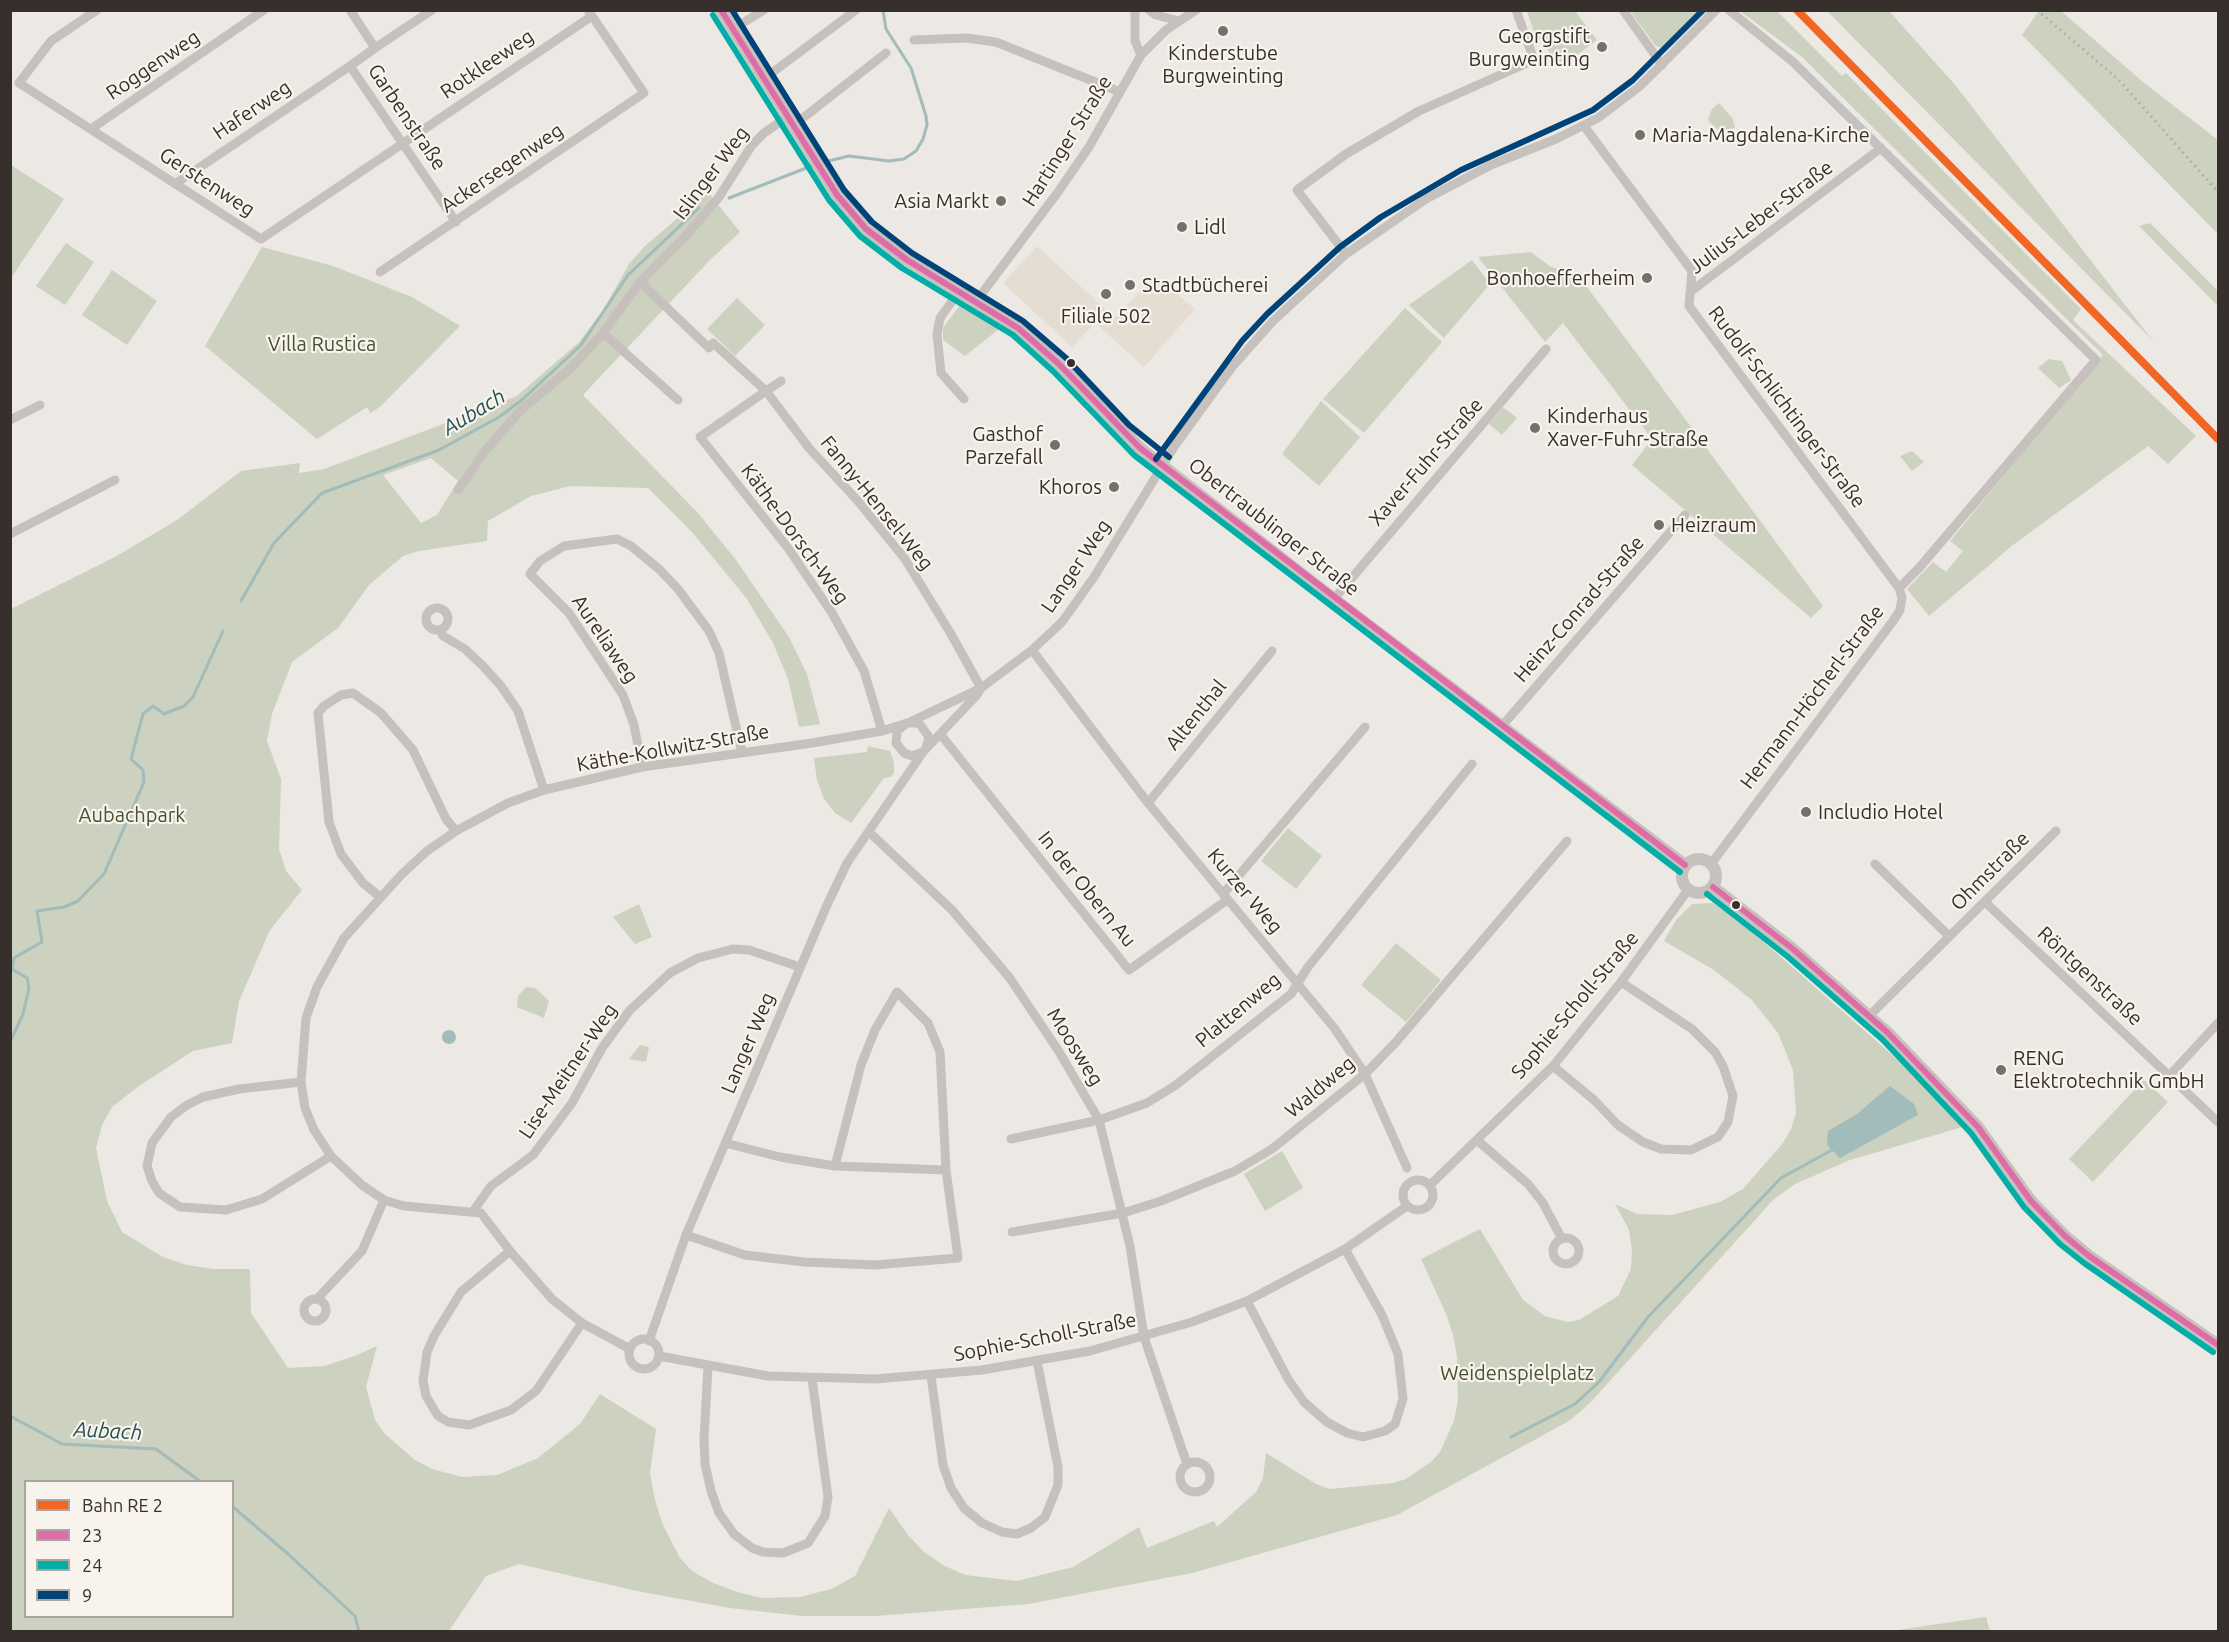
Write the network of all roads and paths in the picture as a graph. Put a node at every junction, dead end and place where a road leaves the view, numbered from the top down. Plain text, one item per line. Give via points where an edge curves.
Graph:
1 (97, 10) edge
2 (264, 10) edge
3 (350, 10) edge
4 (432, 10) edge
5 (721, 10) edge
6 (764, 10) edge
7 (856, 10) edge
8 (1135, 10) edge
9 (1149, 10) edge
10 (1196, 10) edge
11 (1516, 10) edge
12 (1623, 10) edge
13 (1716, 10) edge
14 (1729, 10) edge
15 (590, 13) edge
16 (1179, 21) junction
17 (733, 29) junction
18 (914, 40) dead end
19 (375, 48) junction
20 (886, 53) dead end
21 (1141, 55) junction
22 (1662, 65) junction
23 (350, 66) junction
24 (765, 78) junction
25 (1120, 92) junction
26 (791, 120) junction
27 (1584, 126) junction
28 (91, 129) junction
29 (402, 142) junction
30 (1881, 148) junction
31 (175, 184) junction
32 (456, 222) junction
33 (1346, 254) junction
34 (380, 272) dead end
35 (640, 282) junction
36 (960, 290) junction
37 (1690, 292) junction
38 (977, 300) junction
39 (603, 333) junction
40 (1546, 349) dead end
41 (781, 381) dead end
42 (766, 391) junction
43 (964, 399) dead end
44 (678, 400) dead end
45 (40, 405) dead end
46 (10, 420) edge
47 (1163, 464) junction
48 (115, 480) dead end
49 (458, 490) dead end
50 (1685, 515) dead end
51 (10, 534) edge
52 (1899, 588) junction
53 (1334, 599) junction
54 (440, 630) dead end
55 (1032, 650) junction
56 (1272, 651) dead end
57 (981, 688) junction
58 (908, 722) junction
59 (1365, 727) dead end
60 (1501, 727) junction
61 (879, 732) junction
62 (941, 735) junction
63 (896, 743) junction
64 (924, 750) junction
65 (742, 753) junction
66 (904, 753) junction
67 (1472, 764) dead end
68 (642, 767) junction
69 (909, 774) junction
70 (543, 790) junction
71 (1148, 803) junction
72 (456, 831) junction
73 (2056, 831) dead end
74 (869, 832) junction
75 (1567, 841) dead end
76 (1711, 864) junction
77 (1875, 864) dead end
78 (1685, 865) junction
79 (1713, 887) junction
80 (1688, 890) junction
81 (379, 896) junction
82 (1225, 897) junction
83 (1985, 902) junction
84 (1949, 936) junction
85 (800, 967) junction
86 (1298, 982) junction
87 (1621, 982) junction
88 (1870, 1015) junction
89 (2218, 1023) edge
90 (1553, 1066) junction
91 (1365, 1074) junction
92 (2169, 1077) junction
93 (301, 1082) junction
94 (1099, 1120) junction
95 (2218, 1122) edge
96 (1011, 1139) dead end
97 (1478, 1141) junction
98 (725, 1143) junction
99 (331, 1156) junction
100 (835, 1166) junction
101 (1407, 1168) dead end
102 (946, 1170) junction
103 (1430, 1185) junction
104 (384, 1200) junction
105 (1407, 1206) junction
106 (474, 1210) junction
107 (1123, 1213) junction
108 (1012, 1232) dead end
109 (686, 1235) junction
110 (1562, 1239) dead end
111 (1345, 1249) junction
112 (510, 1251) junction
113 (317, 1299) dead end
114 (1247, 1301) junction
115 (582, 1323) junction
116 (1144, 1337) junction
117 (650, 1341) junction
118 (2218, 1345) edge
119 (630, 1349) junction
120 (658, 1356) junction
121 (1037, 1361) junction
122 (708, 1367) junction
123 (931, 1376) junction
124 (812, 1379) junction
125 (1187, 1464) dead end

1 - 28 street, Gerstenweg via 51,41 19,84
2 - 28 street, Roggenweg
3 - 19 street, Garbenstraße
4 - 19 street
5 - 17 street, Obertraublinger Straße
6 - 17 street
7 - 24 street
8 - 21 street via 1135,41
9 - 16 street
10 - 16 street, Hartinger Straße
11 - 33 street via 1534,60 1419,111 1297,189
12 - 22 street
13 - 22 street, Langer Weg
14 - 30 street via 1793,62
15 - 29 street, Rotkleeweg
15 - 32 street, Ackersegenweg via 644,93
16 - 21 street, Hartinger Straße
17 - 24 street, Obertraublinger Straße
18 - 25 street via 966,38 996,42
19 - 23 street, Garbenstraße
20 - 26 street, Islinger Weg
21 - 25 street, Hartinger Straße
22 - 27 street, Langer Weg via 1639,87
23 - 29 street, Garbenstraße
23 - 31 street, Haferweg
24 - 26 street, Obertraublinger Straße
25 - 38 street, Hartinger Straße via 1058,192
26 - 35 street, Islinger Weg via 764,133 719,197
26 - 36 street, Obertraublinger Straße via 837,195 866,229 908,260
27 - 33 street, Langer Weg via 1466,178 1386,225
27 - 37 street, Rudolf-Schlichtinger-Straße via 1692,271
28 - 31 street, Gerstenweg
29 - 31 street, Gerstenweg via 261,239
29 - 32 street, Garbenstraße
30 - 37 street, Julius-Leber-Straße
30 - 52 street, Hermann-Höcherl-Straße via 2096,360
32 - 34 street, Ackersegenweg
33 - 47 street, Langer Weg via 1250,346
35 - 39 street, Islinger Weg
35 - 42 street via 709,348 713,343
36 - 38 street, Obertraublinger Straße
36 - 43 street via 940,318 937,334 941,373
37 - 52 street, Rudolf-Schlichtinger-Straße via 1689,306
38 - 47 street, Obertraublinger Straße via 1018,328 1059,364 1123,432
39 - 44 street
39 - 49 street, Islinger Weg via 572,367 521,410
40 - 53 street, Xaver-Fuhr-Straße
41 - 42 street
42 - 57 street, Fanny-Hensel-Weg via 809,448 905,559
42 - 61 street, Käthe-Dorsch-Weg via 700,437 788,548 832,613 864,671
45 - 46 street
47 - 53 street, Obertraublinger Straße
47 - 55 street, Langer Weg via 1074,606
48 - 51 street
50 - 60 street, Heinz-Conrad-Straße
52 - 76 street, Hermann-Höcherl-Straße via 1900,610 1893,621
53 - 60 street, Obertraublinger Straße
54 - 70 street via 483,666 518,711
55 - 57 street, Langer Weg
55 - 71 street, Kurzer Weg
56 - 71 street, Altenthal
57 - 58 street, Käthe-Kollwitz-Straße
57 - 62 street, Langer Weg
58 - 61 street, Käthe-Kollwitz-Straße
58 - 63 street via 897,731
58 - 64 street via 919,723 927,731 929,743
59 - 82 street, In der Obern Au
60 - 78 street, Obertraublinger Straße
61 - 63 street
61 - 65 street, Käthe-Kollwitz-Straße
62 - 64 street, Langer Weg
62 - 82 street, In der Obern Au via 1129,970
63 - 66 street
64 - 66 street via 912,756
64 - 69 street, Langer Weg
65 - 68 street, Käthe-Kollwitz-Straße
65 - 68 street, Aureliaweg via 719,653 709,631 678,589 631,546 617,539 564,546 540,561 530,574 569,613 619,687
66 - 69 street
67 - 86 street, Plattenweg
68 - 70 street, Käthe-Kollwitz-Straße
69 - 74 street, Langer Weg
70 - 72 street, Käthe-Kollwitz-Straße via 508,803
71 - 82 street, Kurzer Weg
72 - 81 street, Käthe-Kollwitz-Straße via 427,851
72 - 81 street via 413,750 381,713 353,693 324,705 318,713 329,822 341,854 363,883
73 - 83 street, Ohmstraße
74 - 85 street, Langer Weg via 847,863
74 - 94 street, Moosweg via 952,910 1009,977
75 - 91 street, Waldweg via 1425,1010
76 - 78 street via 1698,859
76 - 79 street via 1715,871
77 - 84 street, Ohmstraße
78 - 80 street via 1681,879
79 - 80 street via 1701,894
79 - 88 street
80 - 87 street, Sophie-Scholl-Straße
81 - 93 street, Käthe-Kollwitz-Straße via 344,938 317,987 306,1018
82 - 86 street, Kurzer Weg
83 - 84 street, Ohmstraße
83 - 92 street, Röntgenstraße
84 - 88 street, Ohmstraße
85 - 98 street, Langer Weg
85 - 106 street, Lise-Meitner-Weg via 734,950 698,958 670,973 617,1027 572,1102 533,1155 491,1186
86 - 91 street, Kurzer Weg
86 - 94 street, Plattenweg via 1291,994 1176,1085 1147,1103
87 - 90 street, Sophie-Scholl-Straße
87 - 90 street via 1692,1029 1715,1052 1734,1096 1728,1122 1718,1137 1691,1150 1660,1149 1643,1142 1618,1125
88 - 118 street via 1978,1126 2031,1201 2059,1231
89 - 92 street
90 - 97 street, Sophie-Scholl-Straße
91 - 101 street, Kurzer Weg
91 - 107 street, Waldweg via 1299,1130 1235,1171
92 - 95 street, Röntgenstraße
93 - 99 street, Käthe-Kollwitz-Straße via 310,1119
93 - 99 street via 239,1089 187,1105 171,1117 152,1143 147,1166 152,1181 159,1193 180,1207 226,1210 262,1199
94 - 96 street, Plattenweg
94 - 107 street, Moosweg
97 - 103 street, Sophie-Scholl-Straße
97 - 110 street via 1528,1184
98 - 100 street
98 - 109 street, Langer Weg
99 - 104 street, Käthe-Kollwitz-Straße
100 - 102 street
100 - 102 street via 861,1065 897,992 928,1023 940,1052
102 - 109 street via 958,1258 875,1265 804,1262 745,1254
103 - 105 street, Sophie-Scholl-Straße via 1433,1198 1428,1206 1415,1210
103 - 105 street via 1417,1179 1408,1183 1402,1197
104 - 106 street, Käthe-Kollwitz-Straße via 404,1206
104 - 113 street via 362,1251
105 - 111 street, Sophie-Scholl-Straße
106 - 112 street via 488,1218
107 - 108 street, Waldweg
107 - 116 street, Moosweg
109 - 117 street, Langer Weg
111 - 114 street, Sophie-Scholl-Straße
111 - 114 street via 1382,1315 1398,1354 1403,1400 1395,1424 1384,1431 1363,1437 1347,1433 1304,1402
112 - 115 street via 552,1299
112 - 115 street via 461,1292 434,1335 423,1381 430,1406 438,1416 469,1425 512,1410 536,1391
114 - 116 street, Sophie-Scholl-Straße
115 - 119 street
116 - 121 street, Sophie-Scholl-Straße
116 - 125 street, Moosweg
117 - 119 street via 640,1340
117 - 120 street via 657,1347
119 - 120 street via 631,1361 641,1369 654,1365
120 - 122 street, Sophie-Scholl-Straße
121 - 123 street, Sophie-Scholl-Straße
121 - 123 street via 1058,1467 1058,1485 1045,1517 1017,1534 982,1524 964,1508 951,1488 943,1465
122 - 124 street, Sophie-Scholl-Straße
122 - 124 street via 704,1439 711,1491 719,1513 734,1534 763,1552 783,1553 808,1543 825,1516 828,1497
123 - 124 street, Sophie-Scholl-Straße

